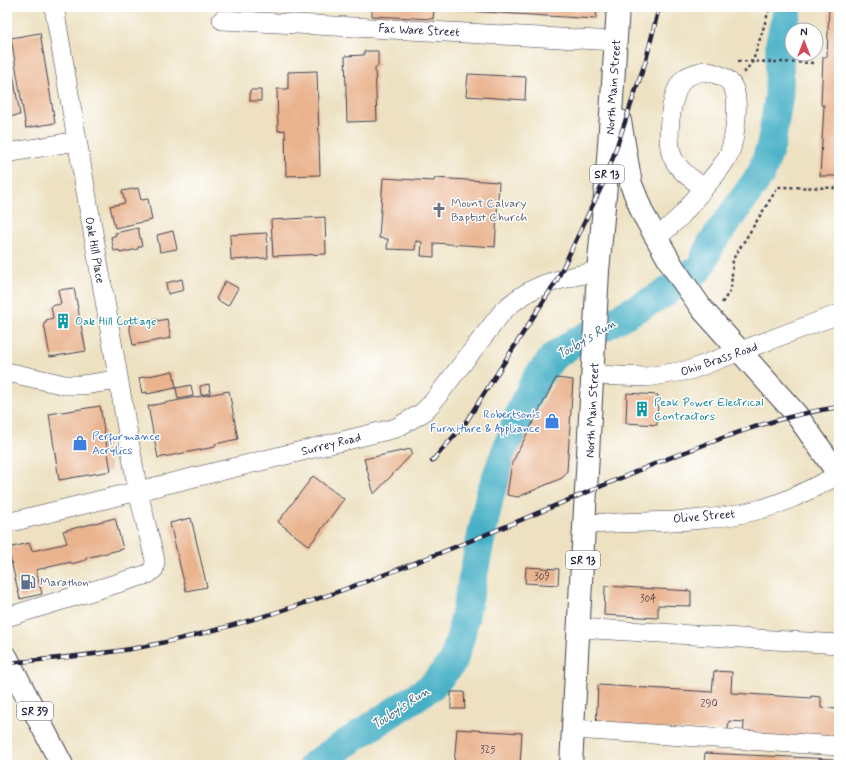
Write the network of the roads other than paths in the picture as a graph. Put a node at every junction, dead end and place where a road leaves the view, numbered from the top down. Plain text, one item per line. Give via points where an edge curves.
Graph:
1 (54, 7) edge
2 (618, 7) edge
3 (222, 20) dead end
4 (616, 41) junction
5 (614, 76) junction
6 (77, 142) junction
7 (7, 153) edge
8 (704, 188) junction
9 (656, 239) junction
10 (598, 271) junction
11 (839, 314) edge
12 (740, 352) junction
13 (594, 365) junction
14 (7, 372) edge
15 (118, 380) junction
16 (839, 475) edge
17 (138, 492) junction
18 (7, 523) edge
19 (586, 524) junction
20 (7, 617) edge
21 (579, 628) junction
22 (839, 644) edge
23 (7, 658) edge
24 (573, 729) junction
25 (839, 746) edge
26 (62, 765) edge
27 (571, 765) edge

1 - 6 street, Oak Hill Place
2 - 4 main road, North Main Street / SR 13
3 - 4 street, Fac Ware Street
4 - 5 main road, North Main Street / SR 13
5 - 9 main road, SR 13 via 621,134 631,184
5 - 10 main road, North Main Street / SR 13
6 - 7 street
6 - 15 street, Oak Hill Place
8 - 8 street via 719,171 730,152 734,136 736,97 727,80 704,71 683,79 676,93 668,133 669,150 674,160
8 - 9 street via 681,216
9 - 12 main road, SR 13 via 673,267 710,308
10 - 13 main road, North Main Street / SR 13
10 - 17 street, Surrey Road via 547,282 516,299 503,311 432,403 409,422 396,428
11 - 12 street, Ohio Brass Road
12 - 13 street, Ohio Brass Road via 672,375 647,377
12 - 16 main road, SR 13 via 796,414
13 - 19 main road, North Main Street / SR 13
14 - 15 street via 65,386
15 - 17 street, Oak Hill Place
16 - 19 street, Olive Street via 780,503 719,517
17 - 18 street, Surrey Road
17 - 20 street, Oak Hill Place via 155,560 154,569 148,574
19 - 21 main road, North Main Street / SR 13
21 - 22 street
21 - 24 main road, North Main Street / SR 13
23 - 26 main road, SR 39
24 - 25 street
24 - 27 main road, North Main Street / SR 13

